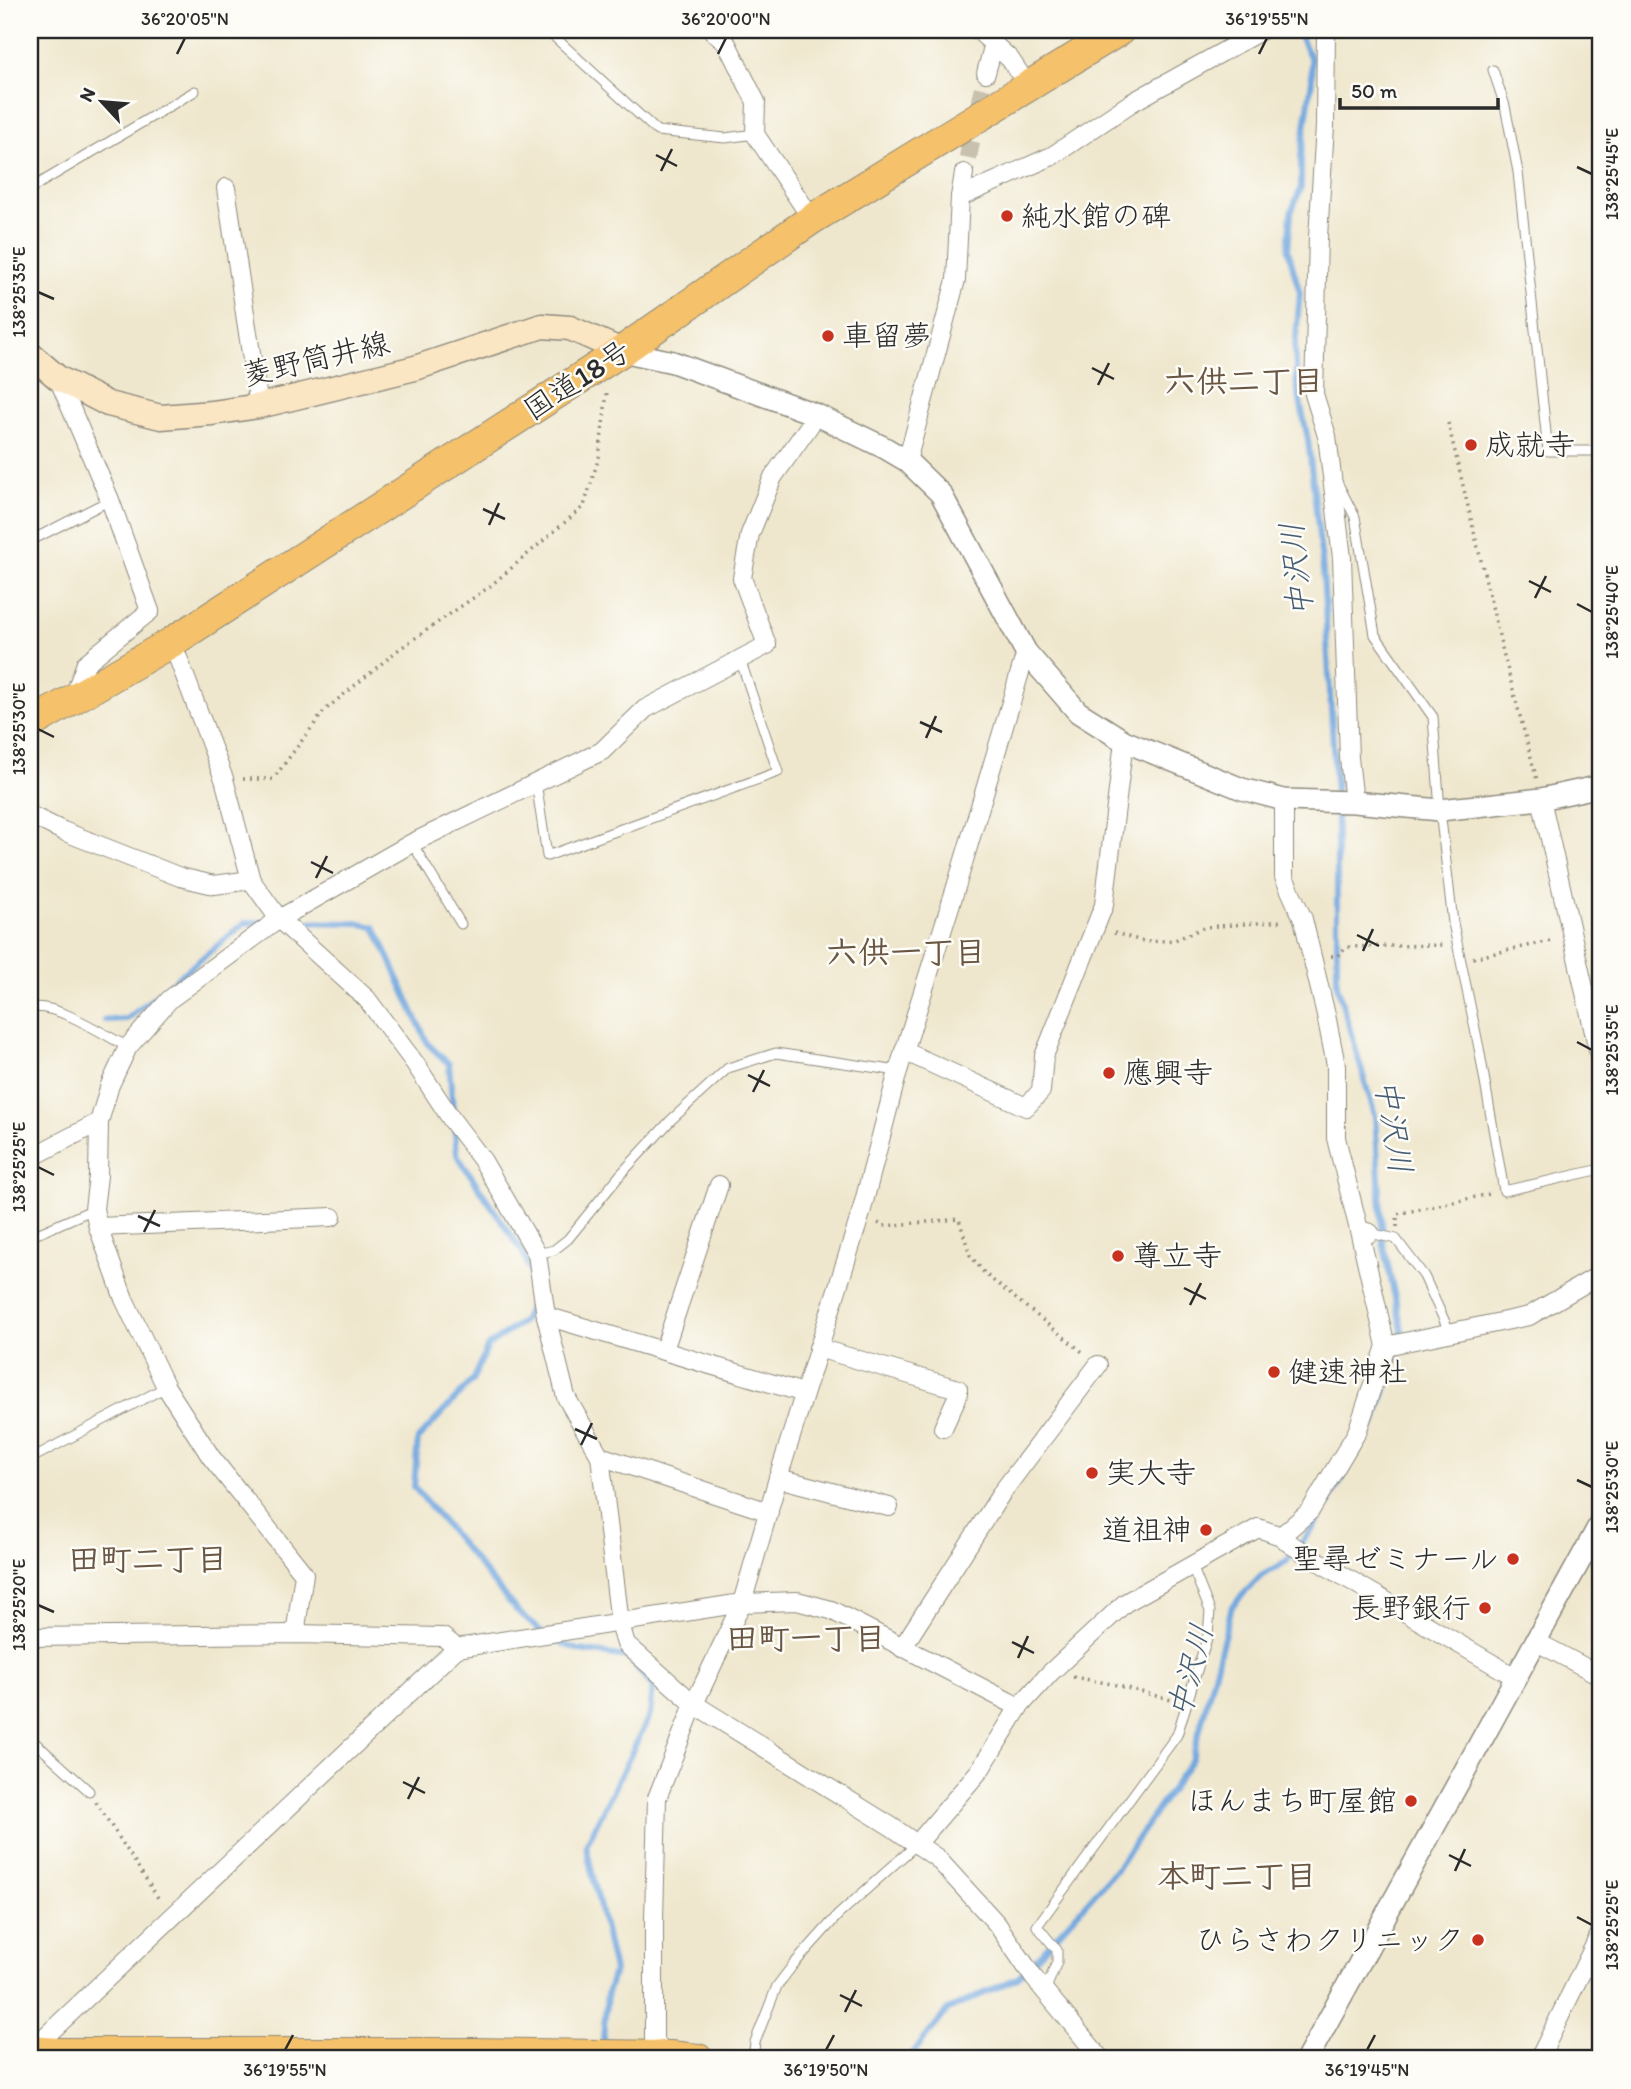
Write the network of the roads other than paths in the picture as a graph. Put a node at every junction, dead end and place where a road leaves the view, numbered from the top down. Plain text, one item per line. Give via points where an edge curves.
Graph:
1 (547, 30) edge
2 (712, 30) edge
3 (978, 30) edge
4 (1120, 30) edge
5 (1262, 30) edge
6 (1325, 30) edge
7 (994, 43) junction
8 (1493, 70) dead end
9 (986, 72) tunnel mouth
10 (1028, 86) junction
11 (195, 91) dead end
12 (755, 134) junction
13 (964, 173) tunnel mouth
14 (226, 188) dead end
15 (30, 189) edge
16 (960, 197) junction
17 (812, 219) junction
18 (30, 354) edge
19 (617, 355) junction
20 (58, 378) junction
21 (258, 406) junction
22 (817, 415) junction
23 (1601, 452) edge
24 (907, 461) junction
25 (1331, 471) junction
26 (110, 500) junction
27 (30, 541) edge
28 (172, 642) junction
29 (1026, 652) junction
30 (740, 659) junction
31 (73, 699) junction
32 (30, 724) edge
33 (1125, 741) junction
34 (536, 782) junction
35 (1601, 786) edge
36 (1541, 799) junction
37 (1284, 800) junction
38 (1352, 802) junction
39 (1440, 810) junction
40 (30, 815) edge
41 (412, 843) junction
42 (251, 880) junction
43 (279, 919) junction
44 (461, 924) dead end
45 (30, 1008) edge
46 (128, 1047) junction
47 (904, 1052) junction
48 (1601, 1063) edge
49 (898, 1071) junction
50 (99, 1122) junction
51 (30, 1158) edge
52 (1601, 1169) edge
53 (719, 1185) dead end
54 (332, 1217) dead end
55 (96, 1218) junction
56 (1364, 1232) junction
57 (30, 1237) edge
58 (537, 1254) junction
59 (1601, 1274) edge
60 (546, 1316) junction
61 (1450, 1334) junction
62 (1386, 1346) junction
63 (818, 1348) junction
64 (664, 1350) junction
65 (1098, 1365) road end
66 (166, 1387) junction
67 (804, 1393) junction
68 (943, 1428) dead end
69 (600, 1456) junction
70 (30, 1459) edge
71 (778, 1478) junction
72 (889, 1507) dead end
73 (769, 1512) junction
74 (1601, 1522) edge
75 (1285, 1540) junction
76 (1192, 1566) junction
77 (742, 1603) junction
78 (620, 1624) junction
79 (295, 1634) junction
80 (30, 1637) edge
81 (1535, 1641) junction
82 (457, 1648) junction
83 (902, 1648) junction
84 (1601, 1676) edge
85 (1515, 1677) junction
86 (694, 1704) junction
87 (1019, 1707) junction
88 (30, 1738) edge
89 (89, 1791) road end
90 (917, 1844) junction
91 (1601, 1932) edge
92 (1039, 1984) junction
93 (30, 2051) edge
94 (474, 2056) edge
95 (681, 2058) edge
96 (753, 2059) edge
97 (1101, 2059) edge
98 (1307, 2059) edge
99 (1539, 2059) edge

1 - 12 lane via 657,131 725,138
2 - 12 street via 726,44 756,102
3 - 7 street
4 - 10 highway, 国道18号
5 - 16 street via 1130,103 1052,156
6 - 25 street via 1314,394 1327,436
7 - 9 street
7 - 10 street
8 - 23 lane via 1518,172 1548,451
10 - 17 highway, 国道18号
11 - 15 lane
12 - 17 street
13 - 16 street
14 - 21 street
16 - 24 street via 956,280
17 - 19 highway, 国道18号
18 - 20 main road, 菱野筒井線
19 - 21 main road, 菱野筒井線 via 570,328 542,326 415,368
19 - 22 street via 673,362
19 - 28 highway, 国道18号
20 - 21 main road, 菱野筒井線 via 108,404 162,417
20 - 26 street
22 - 24 street
22 - 30 street via 773,477 750,534 742,578 767,645
24 - 29 street via 941,494
25 - 38 street via 1342,558
25 - 39 lane via 1355,517 1375,635 1433,717
26 - 27 lane
26 - 31 street via 150,611 86,663
28 - 31 highway, 国道18号
28 - 42 street via 224,779
29 - 33 street via 1079,712
29 - 47 street
30 - 34 street via 645,709 602,751
30 - 34 lane via 778,772 547,856
31 - 32 highway, 国道18号
33 - 37 street via 1242,789
33 - 47 street via 1104,905 1044,1056 1041,1091 1026,1107
34 - 41 street
35 - 36 street
36 - 39 street
36 - 48 street
37 - 38 street
37 - 56 street via 1284,877 1303,919 1336,1065 1336,1139
38 - 39 street
39 - 52 lane via 1458,944 1504,1191
40 - 42 street via 180,877 214,885
41 - 43 street
41 - 44 lane
42 - 43 street
43 - 46 street via 170,999
43 - 58 street via 367,999 483,1161
45 - 46 lane via 62,1013
46 - 50 street
47 - 49 street
49 - 58 lane via 776,1053 728,1068 671,1120 568,1239 554,1250
49 - 63 street
50 - 51 street
50 - 55 street
53 - 64 street
54 - 55 street
55 - 57 lane
55 - 66 street via 124,1299
56 - 61 lane via 1396,1239 1424,1276
56 - 62 street
58 - 60 street
59 - 61 street via 1529,1316
60 - 64 street
60 - 69 street via 566,1397
61 - 62 street
62 - 75 street via 1357,1432 1310,1511
63 - 67 street
63 - 68 street via 958,1389
64 - 67 street
65 - 83 street via 1003,1491
66 - 70 lane
66 - 79 street via 211,1457 304,1574
67 - 71 street
69 - 73 street
69 - 78 street
71 - 72 street
71 - 73 street
73 - 77 street
74 - 81 street
75 - 76 street via 1258,1528
75 - 85 street
76 - 87 street via 1125,1603
76 - 92 lane via 1210,1611 1208,1635 1177,1735 1037,1926 1056,1950 1057,1962
77 - 78 street
77 - 83 street via 797,1601 831,1610
77 - 86 street
78 - 82 street
78 - 86 street via 626,1644
79 - 80 street
79 - 82 street via 443,1637
81 - 84 street
81 - 85 street
82 - 93 street
83 - 87 street
85 - 98 street
86 - 90 street
86 - 95 street via 657,1798 654,2042
87 - 90 street via 980,1770
88 - 89 lane
90 - 92 street via 937,1858 997,1924
90 - 96 lane via 838,1914 793,1965 777,1986
91 - 99 street
92 - 97 street
93 - 94 highway
94 - 95 highway

